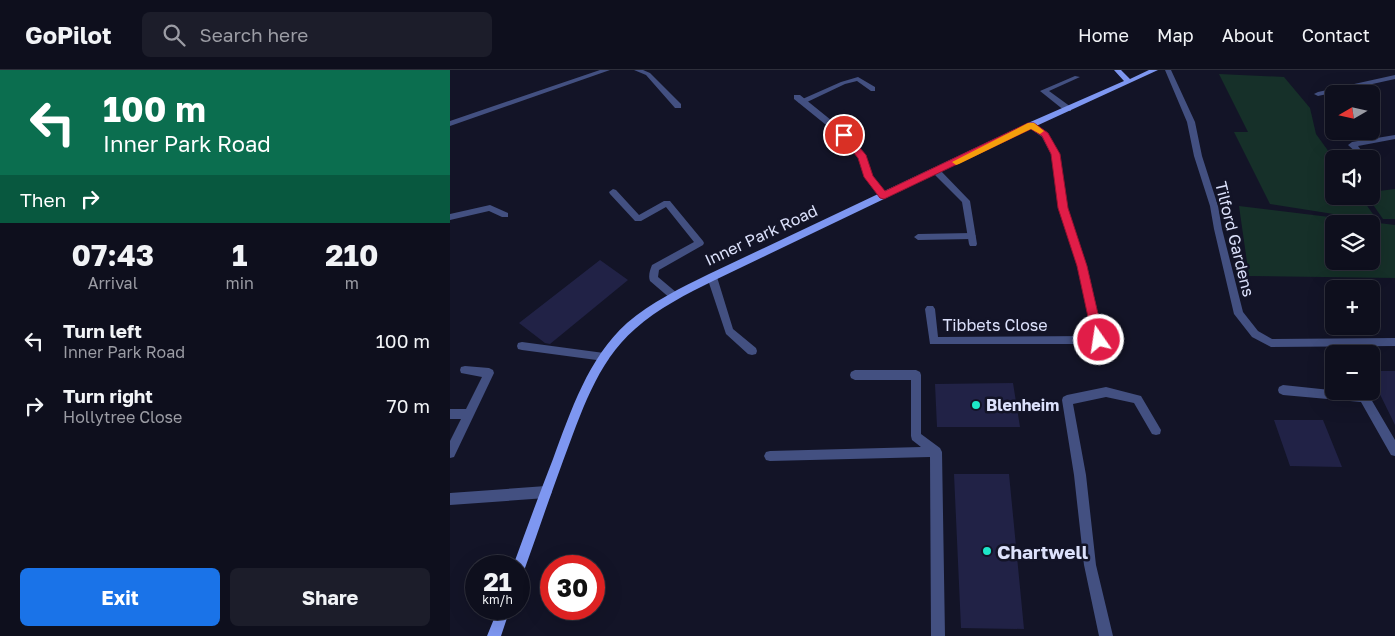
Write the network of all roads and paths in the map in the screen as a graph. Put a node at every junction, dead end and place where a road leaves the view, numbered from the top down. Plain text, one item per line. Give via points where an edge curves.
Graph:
1 (607, 70) edge
2 (637, 70) edge
3 (1117, 70) edge
4 (1155, 70) edge
5 (1168, 70) edge
6 (1077, 77) dead end
7 (1395, 77) edge
8 (1128, 81) junction
9 (873, 90) dead end
10 (1318, 94) dead end
11 (678, 106) dead end
12 (1068, 109) junction
13 (450, 124) edge
14 (1031, 125) junction
15 (1395, 137) edge
16 (1357, 150) dead end
17 (936, 172) junction
18 (613, 192) dead end
19 (884, 196) junction
20 (504, 215) dead end
21 (450, 217) edge
22 (918, 238) dead end
23 (712, 277) junction
24 (674, 296) junction
25 (930, 309) dead end
26 (1395, 342) edge
27 (522, 346) dead end
28 (752, 352) dead end
29 (604, 357) junction
30 (466, 370) dead end
31 (855, 375) dead end
32 (1283, 390) dead end
33 (450, 414) edge
34 (469, 414) junction
35 (1156, 430) dead end
36 (1395, 451) edge
37 (936, 452) junction
38 (450, 453) edge
39 (770, 456) dead end
40 (546, 492) junction
41 (450, 499) edge
42 (524, 555) edge
43 (500, 620) edge
44 (494, 636) edge
45 (938, 636) edge
46 (1106, 636) edge

1 - 13 street
2 - 11 street via 648,74
3 - 8 street
4 - 8 street, Inner Park Road
5 - 26 street, Tilford Gardens via 1191,122 1239,314 1255,334 1271,343
6 - 12 street via 1044,91
7 - 10 street
8 - 12 street, Inner Park Road
9 - 19 street via 858,79 800,99 844,135 863,157 868,177
12 - 14 street, Inner Park Road
14 - 17 street, Inner Park Road
14 - 25 street, Tibbets Close via 1045,135 1055,154 1063,208 1082,266 1099,340 933,340
15 - 16 street via 1352,145
17 - 19 street, Inner Park Road
17 - 22 street via 966,201 973,240
18 - 24 street via 638,219 668,203 700,243 656,268 653,278
19 - 23 street, Inner Park Road
20 - 21 street via 490,208
23 - 24 street, Inner Park Road
23 - 28 street via 729,331
24 - 29 street, Inner Park Road via 630,327
27 - 29 street
29 - 40 street, Inner Park Road via 585,391
30 - 34 street via 489,373
31 - 37 street via 916,375 916,436
32 - 36 street via 1364,396
33 - 34 street
34 - 38 street
35 - 46 street via 1137,399 1106,392 1066,400 1080,475 1090,565
37 - 39 street
37 - 45 street
40 - 41 street
40 - 42 street, Inner Park Road
43 - 44 street

